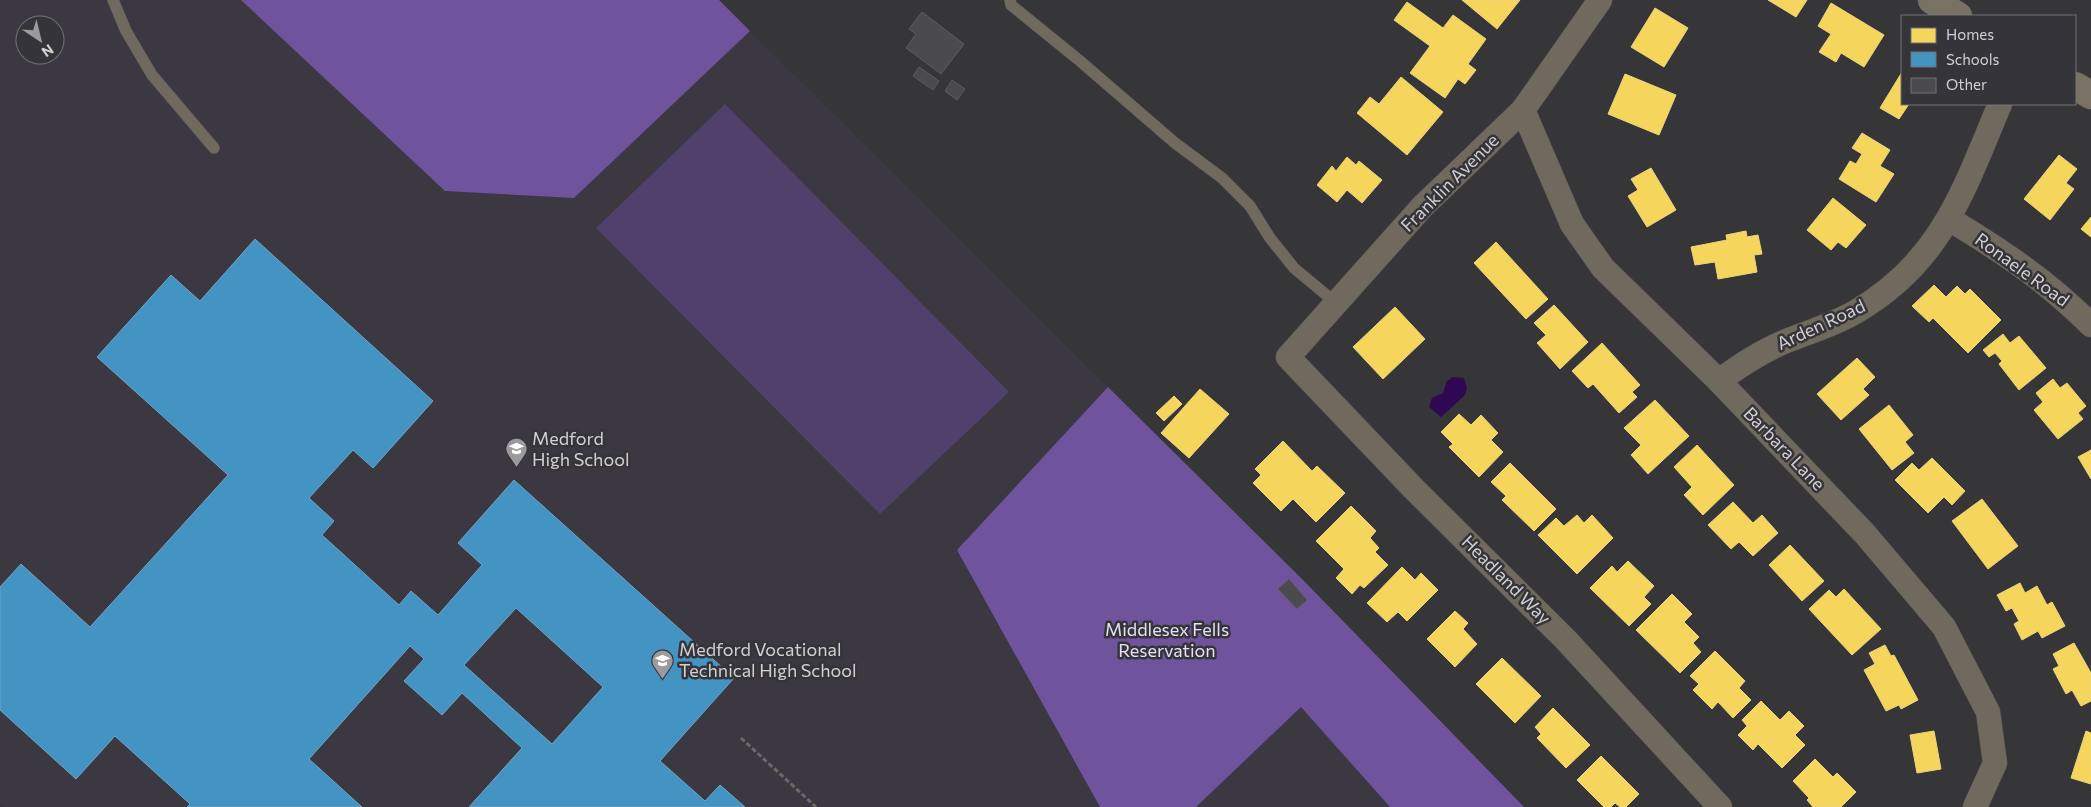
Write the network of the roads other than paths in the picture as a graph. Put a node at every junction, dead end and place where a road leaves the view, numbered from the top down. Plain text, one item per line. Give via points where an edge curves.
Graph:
1 (113, 0) edge
2 (1010, 0) edge
3 (1600, 0) edge
4 (1932, 0) edge
5 (1956, 15) edge
6 (2076, 87) edge
7 (2091, 95) edge
8 (2000, 105) edge
9 (1523, 110) junction
10 (214, 148) dead end
11 (1950, 219) junction
12 (1336, 303) junction
13 (2091, 324) edge
14 (1288, 357) joint
15 (1718, 380) junction
16 (1720, 807) edge
17 (1975, 807) edge

1 - 10 lane via 152,75
2 - 12 lane via 1011,5 1222,178 1250,206 1294,268
3 - 9 street, Franklin Avenue
4 - 5 main road
6 - 7 main road
8 - 11 street, Arden Road
9 - 12 street, Franklin Avenue via 1422,207
9 - 15 street, Barbara Lane via 1572,224 1602,268
11 - 13 street, Ronaele Road via 2015,260
11 - 15 street, Arden Road via 1918,263 1857,311 1750,358
12 - 14 street, Franklin Avenue
14 - 16 street, Headland Way via 1413,488 1566,640
15 - 17 street, Barbara Lane via 1865,534 1944,627 1988,712 1996,764

